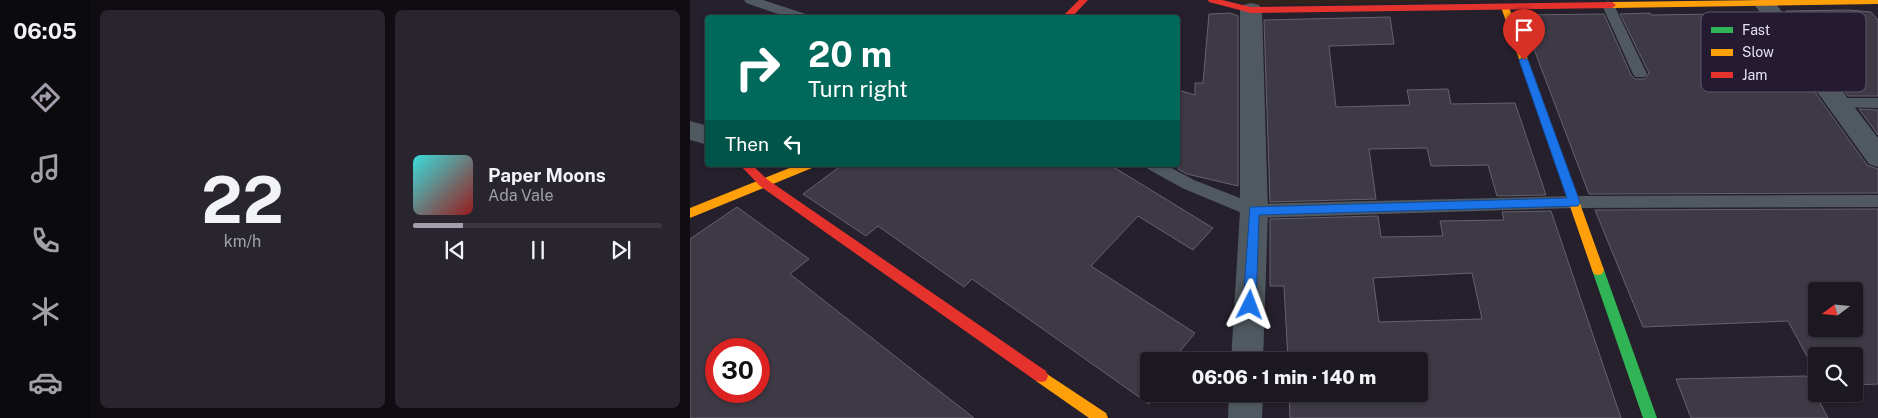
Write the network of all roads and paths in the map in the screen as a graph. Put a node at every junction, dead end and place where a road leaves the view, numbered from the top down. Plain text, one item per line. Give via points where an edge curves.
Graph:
1 (750, 0) edge
2 (1084, 0) edge
3 (1212, 0) edge
4 (1763, 1) edge
5 (1876, 3) edge
6 (1608, 5) junction
7 (1505, 6) junction
8 (1252, 10) junction
9 (1771, 12) edge
10 (795, 15) edge
11 (1068, 15) edge
12 (1640, 74) dead end
13 (1831, 92) edge
14 (1839, 103) junction
15 (1878, 103) edge
16 (690, 130) edge
17 (705, 135) edge
18 (1878, 157) edge
19 (747, 167) edge
20 (803, 167) edge
21 (1157, 167) edge
22 (764, 183) junction
23 (1878, 201) edge
24 (1574, 202) junction
25 (1254, 210) junction
26 (690, 213) edge
27 (1247, 352) edge
28 (1246, 402) edge
29 (1101, 418) edge
30 (1245, 418) edge
31 (1650, 418) edge

1 - 10 lane
2 - 11 street
3 - 8 street
4 - 5 street
4 - 6 street
4 - 9 street
6 - 7 street
6 - 12 lane
7 - 8 street
7 - 24 street
8 - 25 street
13 - 14 street
14 - 15 lane
14 - 18 street
16 - 17 street
19 - 22 street
20 - 22 street
21 - 25 lane via 1188,184
22 - 26 street
22 - 29 street
23 - 24 lane
24 - 25 lane
24 - 31 street
25 - 27 street
28 - 30 street

